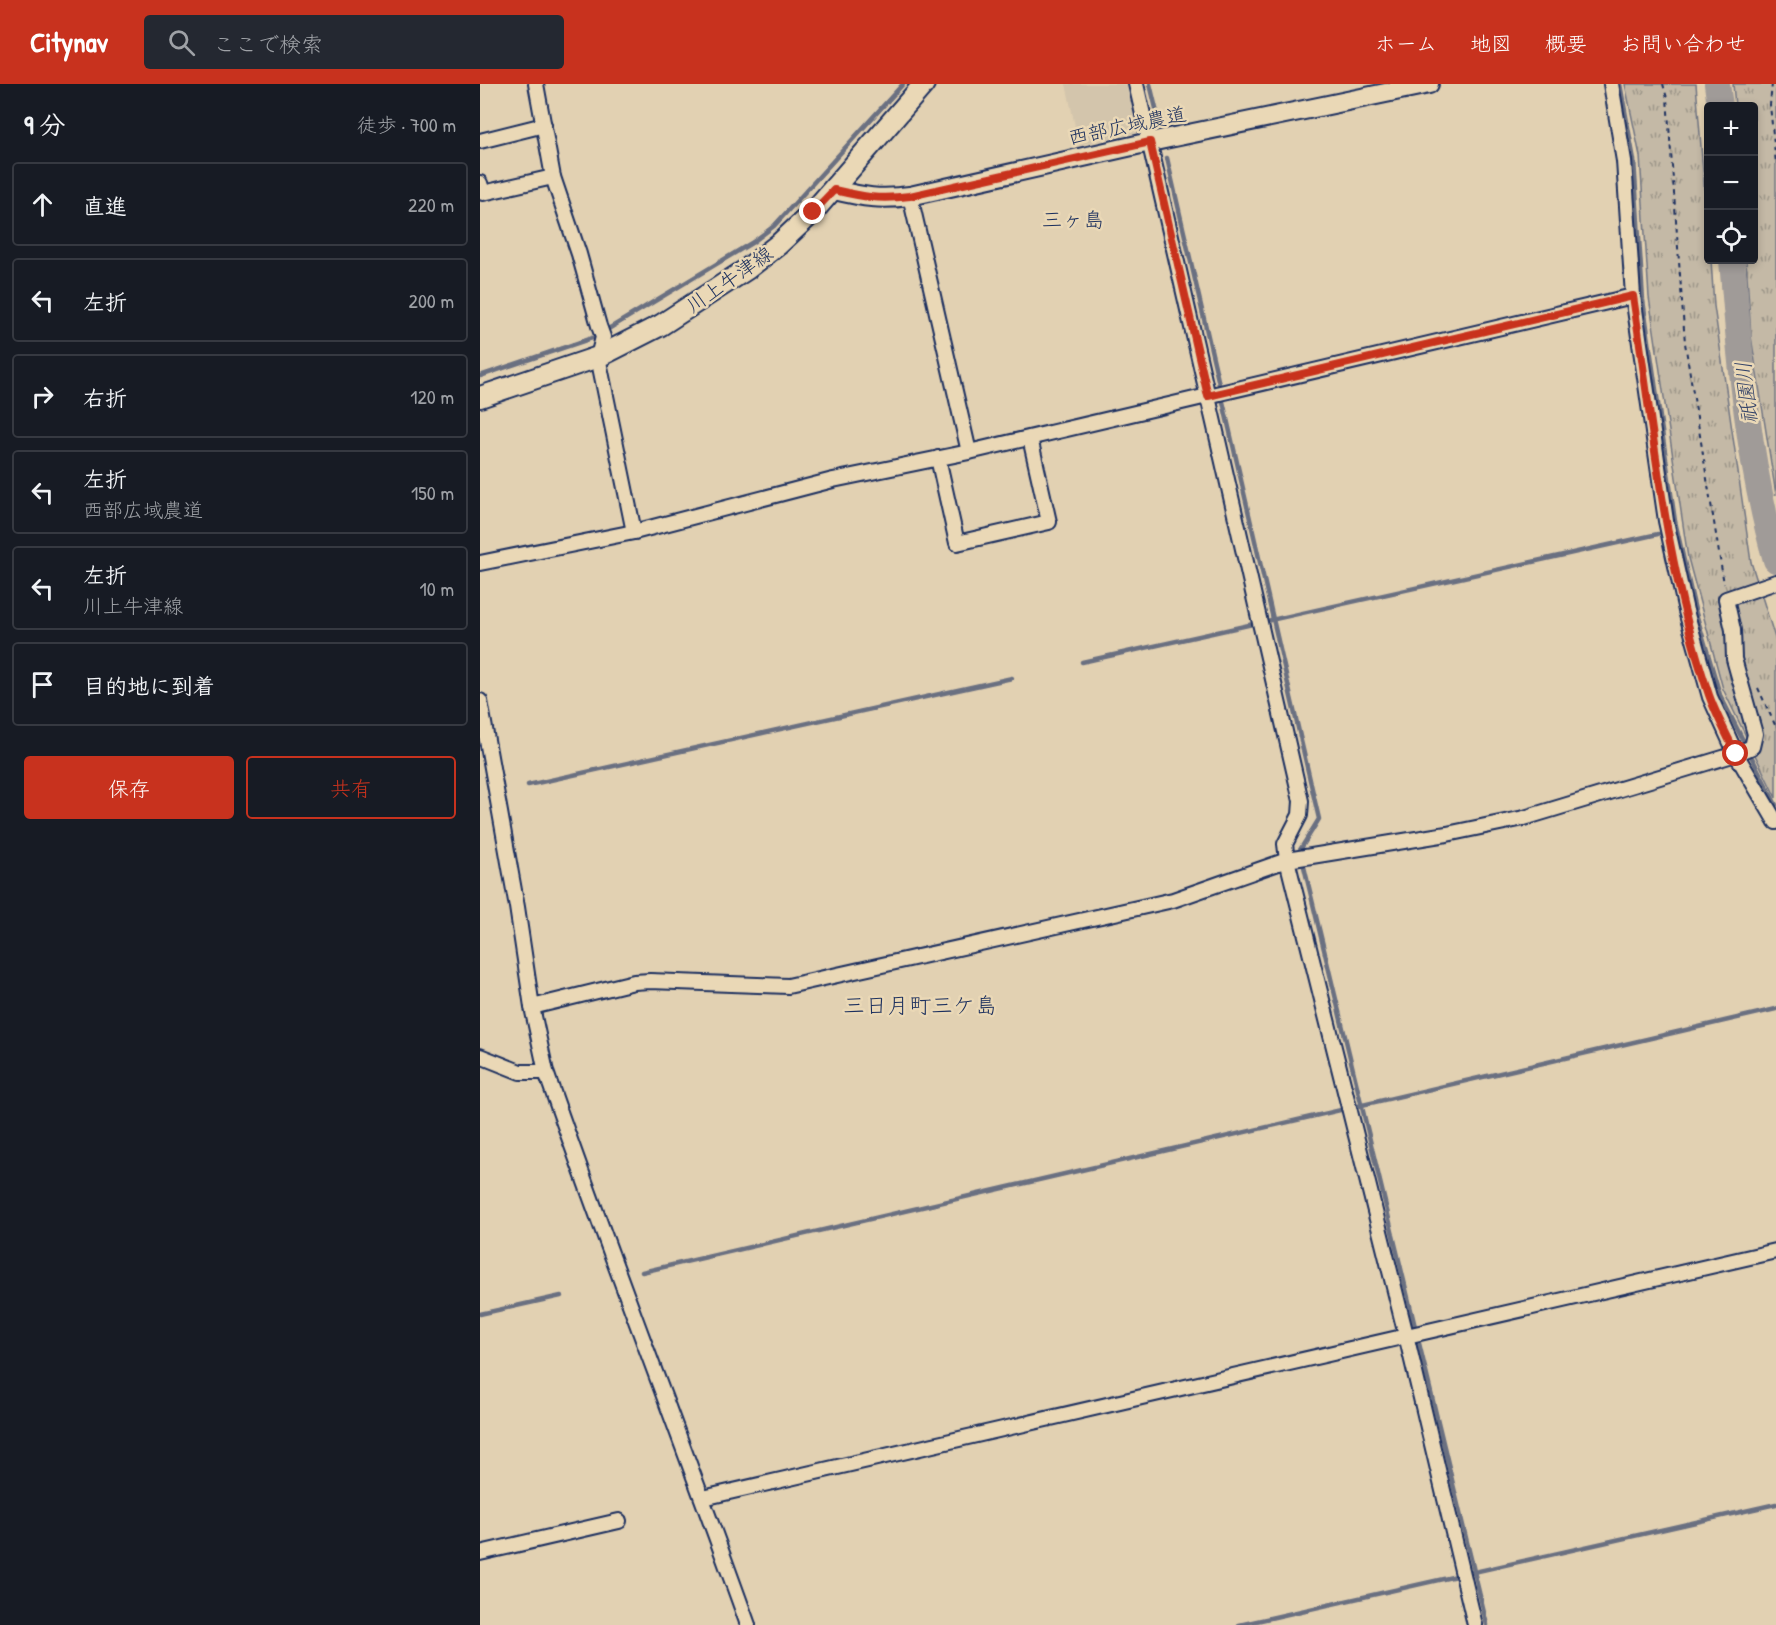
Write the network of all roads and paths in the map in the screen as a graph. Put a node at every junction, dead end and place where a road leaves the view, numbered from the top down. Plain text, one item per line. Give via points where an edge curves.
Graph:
1 (536, 84) edge
2 (924, 84) edge
3 (1136, 84) edge
4 (1429, 84) edge
5 (1611, 84) edge
6 (1663, 84) edge
7 (1772, 84) edge
8 (544, 125) junction
9 (480, 141) edge
10 (1150, 142) junction
11 (1776, 164) edge
12 (553, 177) junction
13 (480, 183) edge
14 (834, 190) junction
15 (910, 196) junction
16 (1633, 296) junction
17 (598, 357) junction
18 (1208, 396) junction
19 (480, 397) edge
20 (1030, 438) junction
21 (969, 452) junction
22 (938, 458) junction
23 (634, 531) junction
24 (480, 563) edge
25 (1776, 582) edge
26 (1726, 598) junction
27 (480, 701) edge
28 (1736, 754) junction
29 (1776, 822) edge
30 (1287, 860) junction
31 (532, 1007) junction
32 (480, 1056) edge
33 (546, 1072) junction
34 (1776, 1251) edge
35 (1406, 1335) junction
36 (703, 1498) junction
37 (619, 1521) dead end
38 (480, 1553) edge
39 (748, 1625) edge
40 (1475, 1625) edge

1 - 8 street
2 - 14 main road, 川上牛津線
3 - 10 street
4 - 10 street, 西部広域農道
5 - 16 street via 1624,161
6 - 26 path via 1685,343
7 - 11 path via 1770,105
8 - 9 street
8 - 12 street
10 - 15 street, 西部広域農道
10 - 18 street
12 - 13 street via 483,193
12 - 17 street via 601,332
14 - 15 street, 西部広域農道 via 885,199
14 - 17 main road, 川上牛津線 via 779,244 747,269 661,325
15 - 21 street
16 - 18 street
16 - 28 street via 1666,520 1686,611 1710,697
17 - 19 main road, 川上牛津線
17 - 23 street
18 - 20 street
18 - 30 street via 1301,801 1300,815 1285,844
20 - 21 street
20 - 22 street via 1050,522 1003,533 957,543
21 - 22 street
22 - 23 street via 833,480
23 - 24 street
25 - 26 street
26 - 28 street via 1734,659 1755,734 1752,747
27 - 31 street
28 - 29 street
28 - 30 street via 1524,818
30 - 31 street via 1173,900 788,987 634,982
30 - 35 street
31 - 33 street
32 - 33 street via 520,1072
33 - 36 street
34 - 35 street
35 - 36 street
35 - 40 street
36 - 39 street
37 - 38 street

